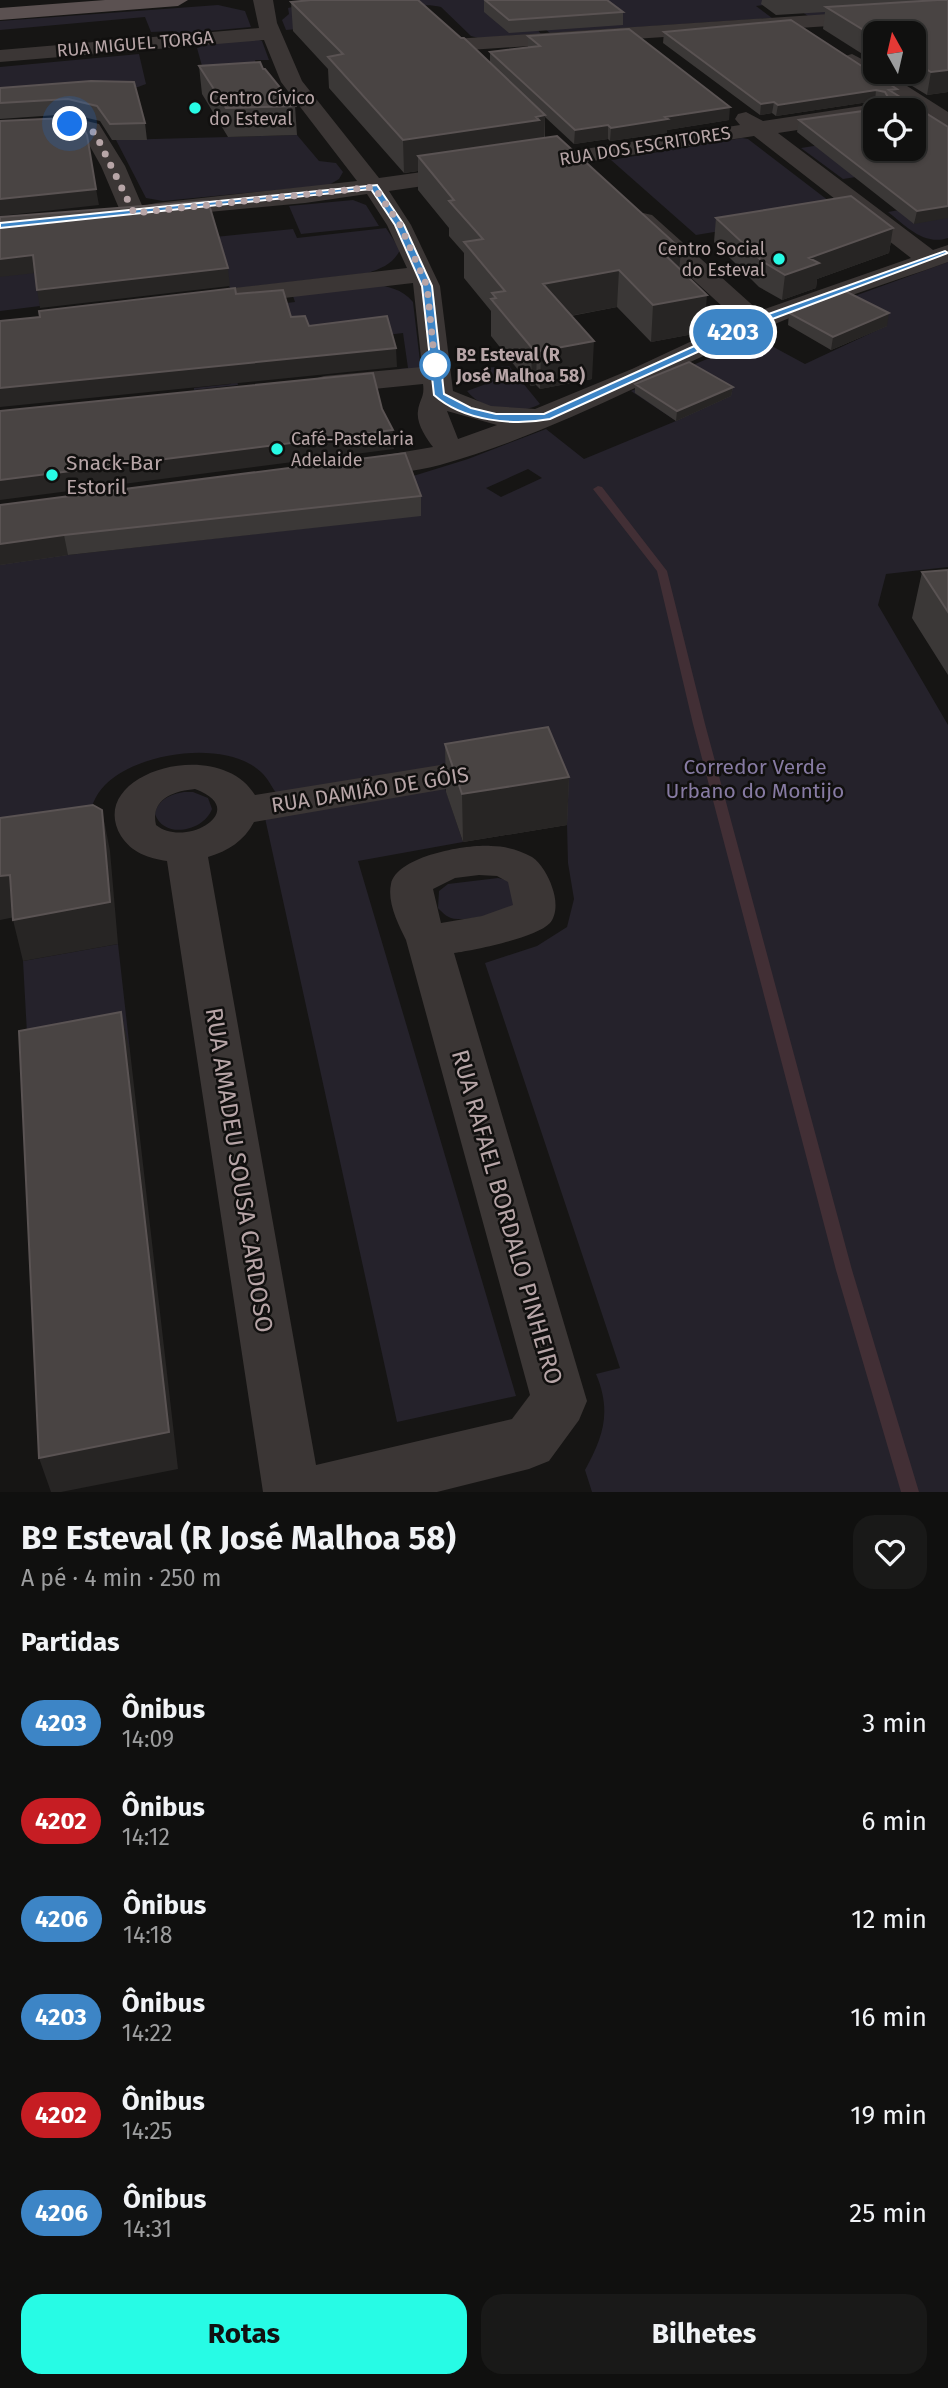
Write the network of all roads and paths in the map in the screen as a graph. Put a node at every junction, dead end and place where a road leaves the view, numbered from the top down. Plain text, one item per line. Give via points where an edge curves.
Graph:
1 (96, 0) edge
2 (178, 0) edge
3 (263, 0) edge
4 (0, 7) edge
5 (948, 12) edge
6 (0, 14) edge
7 (794, 22) junction
8 (271, 33) junction
9 (633, 33) junction
10 (0, 56) edge
11 (664, 57) edge
12 (474, 64) edge
13 (911, 98) edge
14 (727, 105) edge
15 (926, 108) edge
16 (863, 113) edge
17 (948, 121) edge
18 (0, 128) edge
19 (758, 129) junction
20 (553, 138) edge
21 (573, 157) junction
22 (593, 175) edge
23 (374, 187) junction
24 (624, 203) edge
25 (134, 213) junction
26 (107, 215) edge
27 (939, 256) edge
28 (422, 274) junction
29 (204, 299) edge
30 (755, 322) junction
31 (438, 385) junction
32 (299, 388) edge
33 (546, 416) junction
34 (452, 452) junction
35 (323, 473) edge
36 (530, 763) edge
37 (239, 810) junction
38 (186, 848) junction
39 (428, 940) dead end
40 (292, 1492) edge
41 (320, 1492) edge

1 - 4 main road
2 - 6 main road
3 - 8 street
5 - 7 street
7 - 9 street
7 - 13 street
8 - 10 street, RUA MIGUEL TORGA
8 - 23 street via 296,88
9 - 11 street
9 - 12 street via 446,37
14 - 19 street
15 - 17 street
16 - 19 street, RUA DOS ESCRITORES
18 - 25 street via 70,124 91,129
19 - 21 street, RUA DOS ESCRITORES
19 - 27 street
20 - 21 street
21 - 22 street
21 - 23 street, RUA DOS ESCRITORES
23 - 25 street, RUA DOS ESCRITORES
23 - 28 street via 400,225
24 - 30 street
25 - 26 street, RUA DOS ESCRITORES
27 - 30 street
28 - 29 street
28 - 31 street
30 - 33 street
31 - 32 street
31 - 33 street via 467,410 521,419
31 - 34 street via 432,412 439,434
33 - 34 street
34 - 35 street
36 - 37 street, RUA DAMIÃO DE GÓIS
37 - 38 street via 231,829 219,838
37 - 38 street via 236,795 227,786 198,776 181,777 149,790 118,825 152,843
38 - 40 street, RUA AMADEU SOUSA CARDOSO
39 - 41 street, RUA RAFAEL BORDALO PINHEIRO via 559,1401 529,1442

